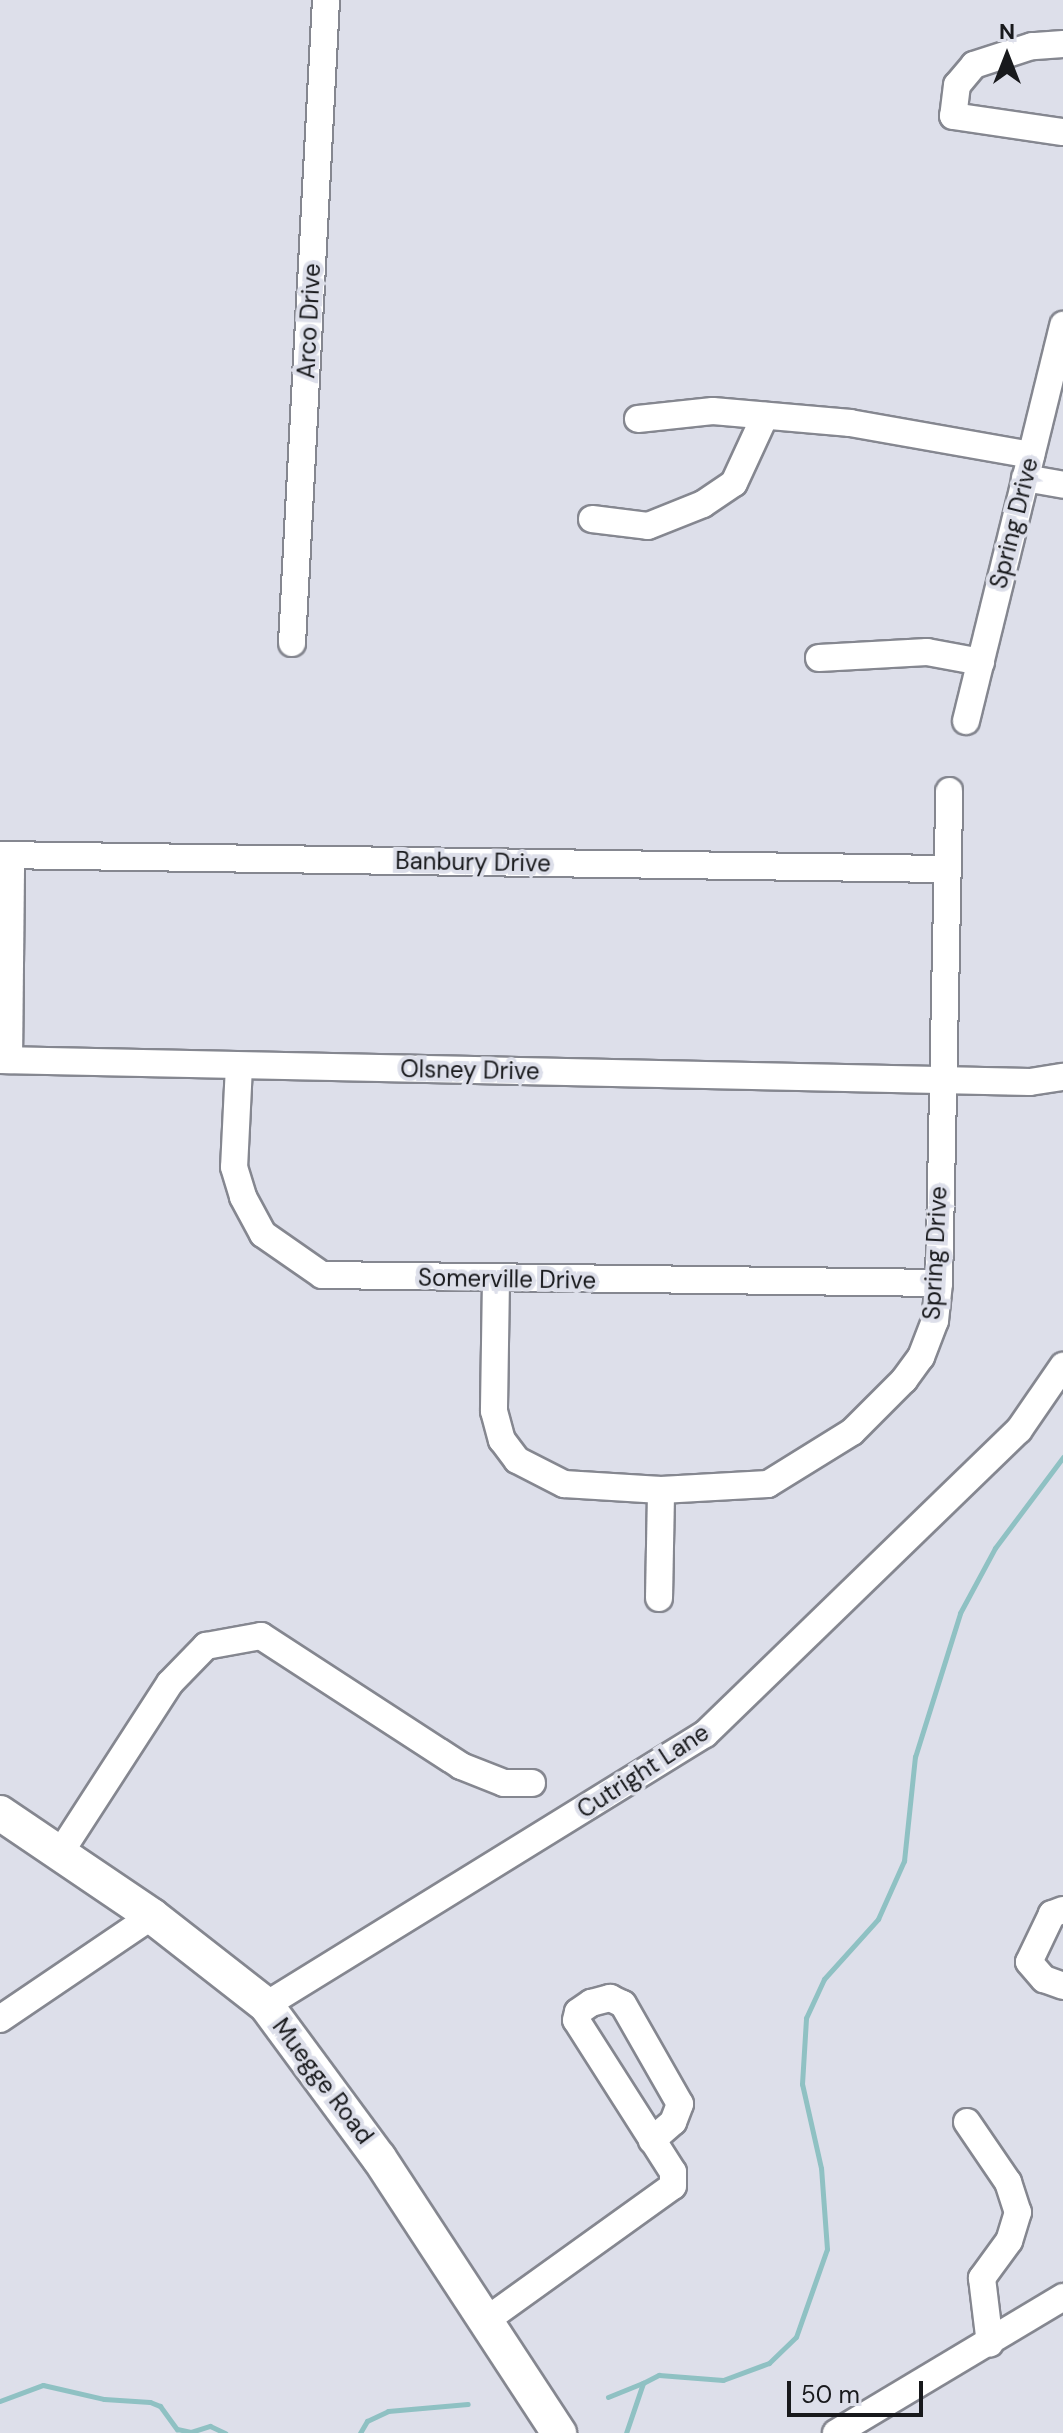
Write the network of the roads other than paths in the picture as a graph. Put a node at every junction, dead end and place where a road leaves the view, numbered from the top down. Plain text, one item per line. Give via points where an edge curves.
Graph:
1 (326, 0) edge
2 (1063, 44) edge
3 (1063, 132) edge
4 (1063, 325) edge
5 (765, 416) junction
6 (638, 419) dead end
7 (1028, 466) junction
8 (1063, 485) edge
9 (592, 519) dead end
10 (292, 643) dead end
11 (819, 658) dead end
12 (981, 662) junction
13 (966, 721) dead end
14 (949, 791) dead end
15 (6, 855) edge
16 (947, 869) junction
17 (5, 1060) edge
18 (239, 1066) junction
19 (1063, 1077) edge
20 (941, 1080) junction
21 (496, 1280) junction
22 (939, 1283) junction
23 (1063, 1366) edge
24 (661, 1490) junction
25 (659, 1598) dead end
26 (532, 1783) dead end
27 (0, 1813) edge
28 (60, 1853) junction
29 (1063, 1910) edge
30 (152, 1916) junction
31 (1063, 1986) edge
32 (1063, 1994) edge
33 (266, 2005) junction
34 (1063, 2007) edge
35 (0, 2019) edge
36 (967, 2122) dead end
37 (652, 2140) junction
38 (1063, 2297) edge
39 (485, 2321) junction
40 (990, 2344) junction
41 (559, 2433) edge
42 (836, 2433) edge

1 - 10 street, Arco Drive
2 - 3 street via 1024,48 974,65 957,85 953,116
4 - 7 street, Spring Drive
5 - 6 street via 713,411
5 - 7 street via 850,423
5 - 9 street via 734,483 703,504 648,526
7 - 8 street
7 - 12 street, Spring Drive
11 - 12 street via 927,652
12 - 13 street, Spring Drive
14 - 16 street, Spring Drive
15 - 16 street, Banbury Drive
15 - 17 street
16 - 20 street, Spring Drive
17 - 18 street, Olsney Drive
18 - 20 street, Olsney Drive
18 - 21 street, Somerville Drive via 234,1167 250,1213 282,1251 322,1275
19 - 20 street, Olsney Drive
20 - 22 street, Spring Drive
21 - 22 street, Somerville Drive
21 - 24 street, Spring Drive via 494,1411 502,1440 517,1460 564,1484
22 - 24 street, Spring Drive via 935,1321 921,1357 852,1432 768,1484
23 - 33 street, Cutright Lane via 1019,1430 705,1734
24 - 25 street
26 - 28 street via 504,1783 461,1766 261,1636 206,1646 170,1683
27 - 28 main road, Muegge Road
28 - 30 main road, Muegge Road
29 - 31 street via 1052,1914 1029,1962 1044,1979
30 - 33 main road, Muegge Road
30 - 35 street
32 - 34 street
33 - 39 main road, Muegge Road via 379,2158
36 - 40 street via 1008,2182 1018,2212 1009,2241 982,2278
37 - 37 street via 576,2020 591,2003 610,1998 623,2004 680,2104 673,2122
37 - 39 street via 673,2172 668,2195
38 - 40 street
39 - 41 main road, Muegge Road
40 - 42 street

